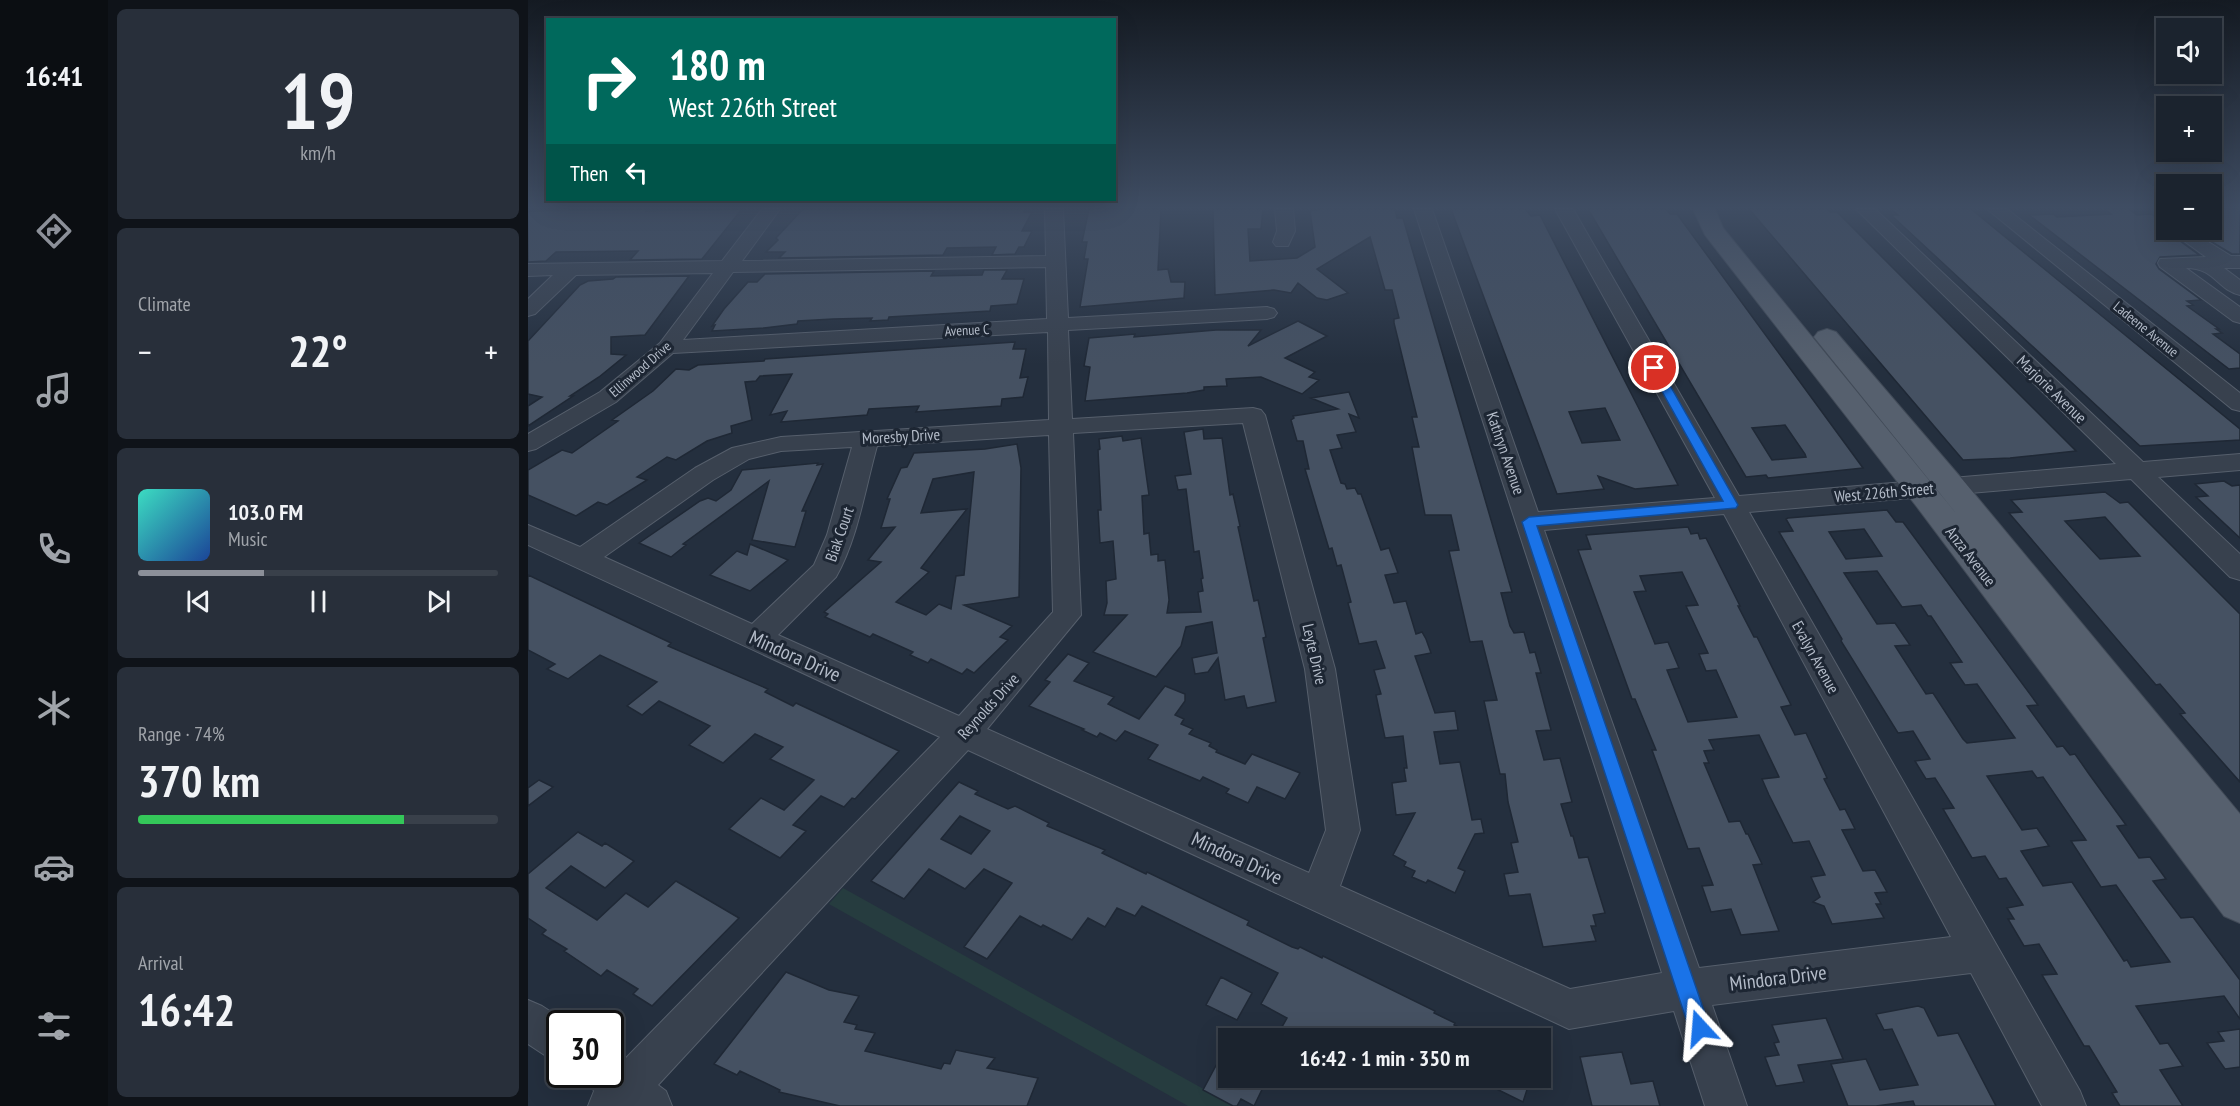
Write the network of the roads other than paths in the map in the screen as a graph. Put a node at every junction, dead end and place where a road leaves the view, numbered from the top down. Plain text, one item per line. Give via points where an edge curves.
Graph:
1 (731, 261) edge
2 (1056, 261) joint
3 (1441, 261) edge
4 (1593, 261) edge
5 (1739, 261) edge
6 (1761, 261) edge
7 (1919, 261) edge
8 (2061, 261) edge
9 (2233, 262) edge
10 (2206, 263) junction
11 (726, 267) junction
12 (571, 269) junction
13 (528, 270) edge
14 (2240, 289) edge
15 (528, 310) edge
16 (1267, 313) dead end
17 (2240, 317) edge
18 (1058, 325) junction
19 (667, 347) junction
20 (2240, 404) edge
21 (1253, 415) joint
22 (1061, 427) junction
23 (867, 438) junction
24 (528, 444) edge
25 (2240, 462) edge
26 (2137, 470) junction
27 (1935, 488) junction
28 (1732, 505) junction
29 (1529, 522) junction
30 (528, 534) edge
31 (582, 559) junction
32 (2240, 570) edge
33 (756, 638) junction
34 (964, 733) junction
35 (2240, 846) edge
36 (1319, 895) junction
37 (2240, 901) edge
38 (1980, 953) junction
39 (1686, 989) junction
40 (528, 1020) edge
41 (546, 1032) edge
42 (623, 1093) edge
43 (1726, 1106) edge
44 (2065, 1106) edge

1 - 11 street, Ellinwood Drive
2 - 11 street
2 - 18 street, Reynolds Drive
3 - 29 street, Kathryn Avenue
4 - 28 street, Evalyn Avenue
5 - 27 main road, Anza Avenue
6 - 27 main road, Anza Avenue
7 - 26 street, Marjorie Avenue
8 - 20 street, Ladeene Avenue
9 - 10 street
10 - 14 street
10 - 17 street via 2167,263
11 - 12 street
11 - 19 street, Ellinwood Drive
12 - 13 street
12 - 15 street
16 - 18 street, Avenue C
18 - 19 street, Avenue C
18 - 22 street, Reynolds Drive
19 - 24 street, Ellinwood Drive via 608,397
21 - 22 street, Moresby Drive
21 - 36 street, Leyte Drive via 1320,669 1343,830
22 - 23 street, Moresby Drive
22 - 34 street, Reynolds Drive via 1067,615
23 - 31 street, Moresby Drive via 781,444 741,453 704,474
23 - 33 street, Biak Court via 826,570
25 - 26 street, West 226th Street
26 - 27 street, West 226th Street
26 - 32 street, Marjorie Avenue
27 - 28 street, West 226th Street
27 - 35 main road, Anza Avenue via 2021,577
27 - 37 main road, Anza Avenue
28 - 29 street, West 226th Street
28 - 38 street, Evalyn Avenue
29 - 39 street, Kathryn Avenue
30 - 31 street, Mindora Drive
31 - 33 street, Mindora Drive
33 - 34 street, Mindora Drive
34 - 36 street, Mindora Drive
34 - 42 street, Reynolds Drive
36 - 39 street, Mindora Drive via 1569,1009
38 - 39 street, Mindora Drive
38 - 44 street, Evalyn Avenue
39 - 43 street, Kathryn Avenue
40 - 41 street

